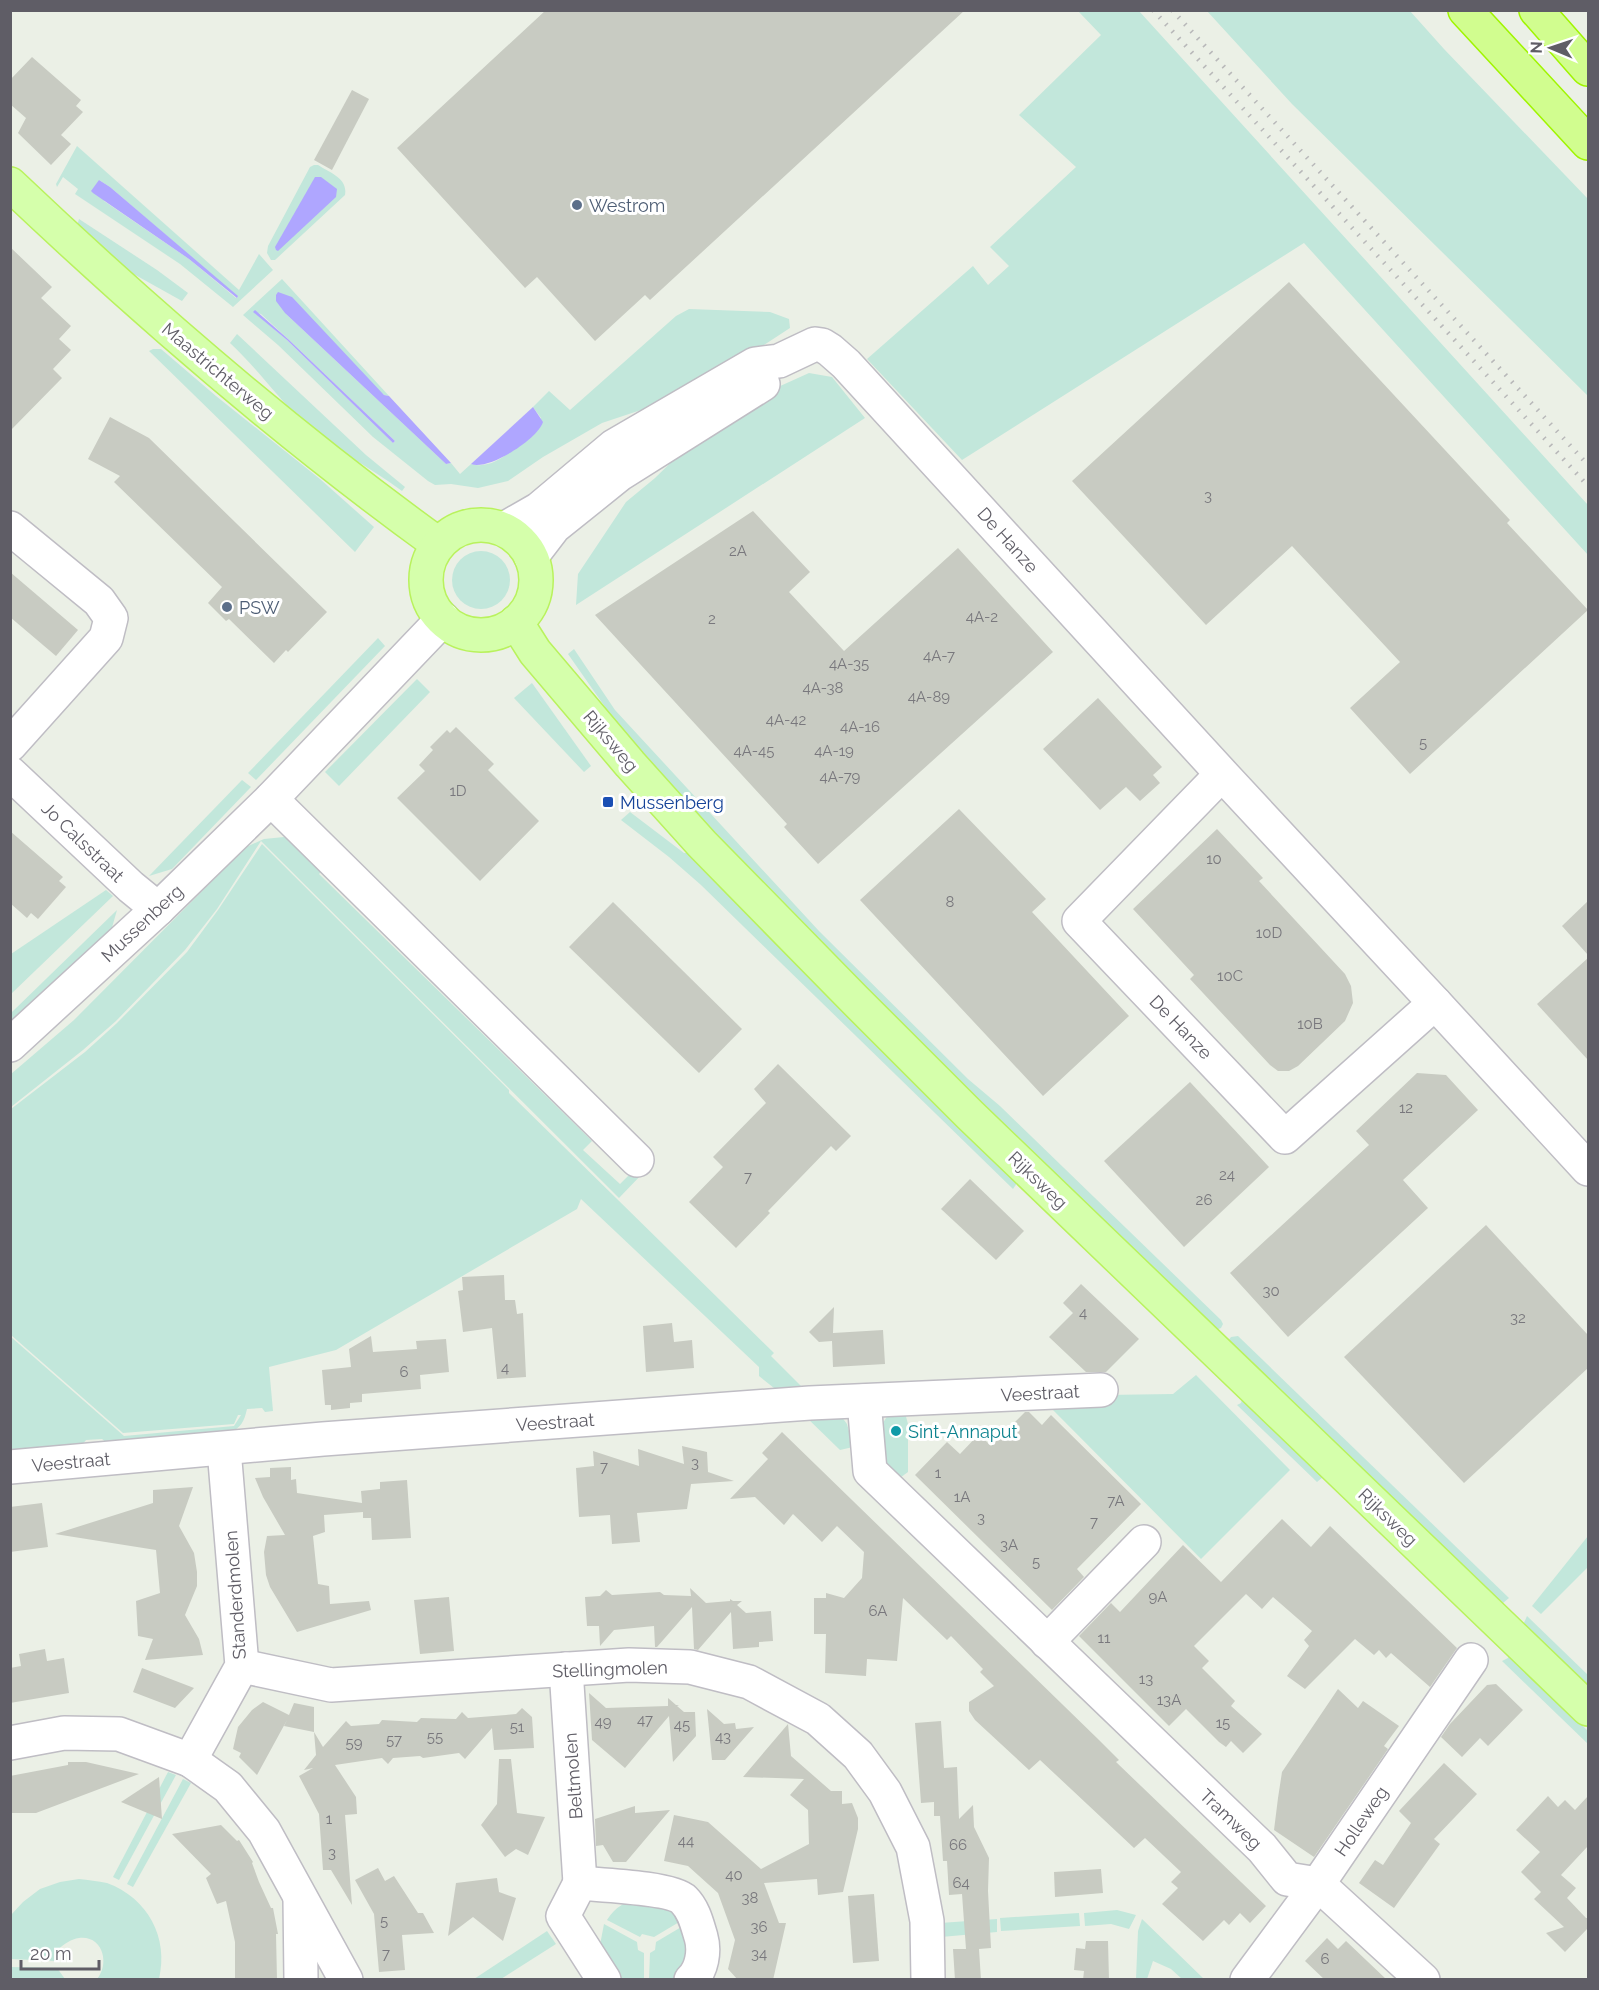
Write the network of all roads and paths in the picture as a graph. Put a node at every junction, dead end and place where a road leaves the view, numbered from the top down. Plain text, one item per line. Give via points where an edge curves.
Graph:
1 (1465, 10) edge
2 (1536, 10) edge
3 (1588, 69) edge
4 (1588, 143) edge
5 (10, 184) edge
6 (779, 361) junction
7 (10, 528) edge
8 (504, 529) junction
9 (438, 544) junction
10 (531, 557) junction
11 (443, 619) junction
12 (516, 622) junction
13 (10, 745) edge
14 (10, 773) edge
15 (1222, 774) junction
16 (271, 799) junction
17 (158, 909) junction
18 (1435, 1003) junction
19 (10, 1045) edge
20 (637, 1160) dead end
21 (1588, 1169) edge
22 (1101, 1390) dead end
23 (864, 1401) junction
24 (224, 1449) junction
25 (10, 1467) edge
26 (1144, 1542) dead end
27 (1047, 1642) junction
28 (1471, 1660) dead end
29 (242, 1666) junction
30 (566, 1669) junction
31 (1588, 1709) edge
32 (10, 1743) edge
33 (190, 1760) junction
34 (580, 1883) junction
35 (1318, 1884) junction
36 (300, 1895) junction
37 (301, 1980) edge
38 (346, 1980) edge
39 (604, 1980) edge
40 (691, 1980) edge
41 (928, 1980) edge
42 (1247, 1980) edge
43 (1423, 1980) edge

1 - 4 highway
2 - 3 highway
5 - 9 main road, Maastrichterweg via 189,348 330,464
6 - 8 street, De Hanze via 756,364 623,440 538,509
6 - 10 street, De Hanze via 768,381 620,474 554,527
6 - 15 street, De Hanze via 815,344 830,350 846,364
7 - 13 street via 99,601 111,618 106,638
8 - 9 main road via 489,525 464,527
8 - 10 main road via 520,541
9 - 11 main road via 426,579 428,596
10 - 12 main road via 536,572 535,590 528,608
11 - 12 main road via 458,630 480,635 501,631
11 - 16 street, Mussenberg
12 - 31 main road, Rijksweg via 535,652 630,764 702,844 854,999
14 - 17 street, Jo Calsstraat
15 - 18 street, De Hanze
15 - 18 street, De Hanze via 1079,921 1285,1137
16 - 17 street, Mussenberg
16 - 20 street
17 - 19 street, Mussenberg
18 - 21 street, De Hanze
22 - 23 street, Veestraat
23 - 24 street, Veestraat
23 - 27 street, Tramweg via 870,1471
24 - 25 street, Veestraat
24 - 29 street, Standerdmolen
26 - 27 street
27 - 35 street, Tramweg via 1262,1848 1287,1880
28 - 35 street, Holleweg
29 - 30 street, Stellingmolen via 331,1685
29 - 33 street, Standerdmolen
30 - 34 street, Beltmolen
30 - 41 street, Stellingmolen via 690,1667 749,1682 818,1719 858,1755 885,1792 913,1847 927,1921
32 - 33 street via 64,1733 119,1734
33 - 36 street via 228,1787 264,1831
34 - 39 street via 563,1916
34 - 40 street via 665,1892 683,1899 696,1917 703,1946 698,1973
35 - 42 street, Holleweg
35 - 43 street
36 - 37 street
36 - 38 street

